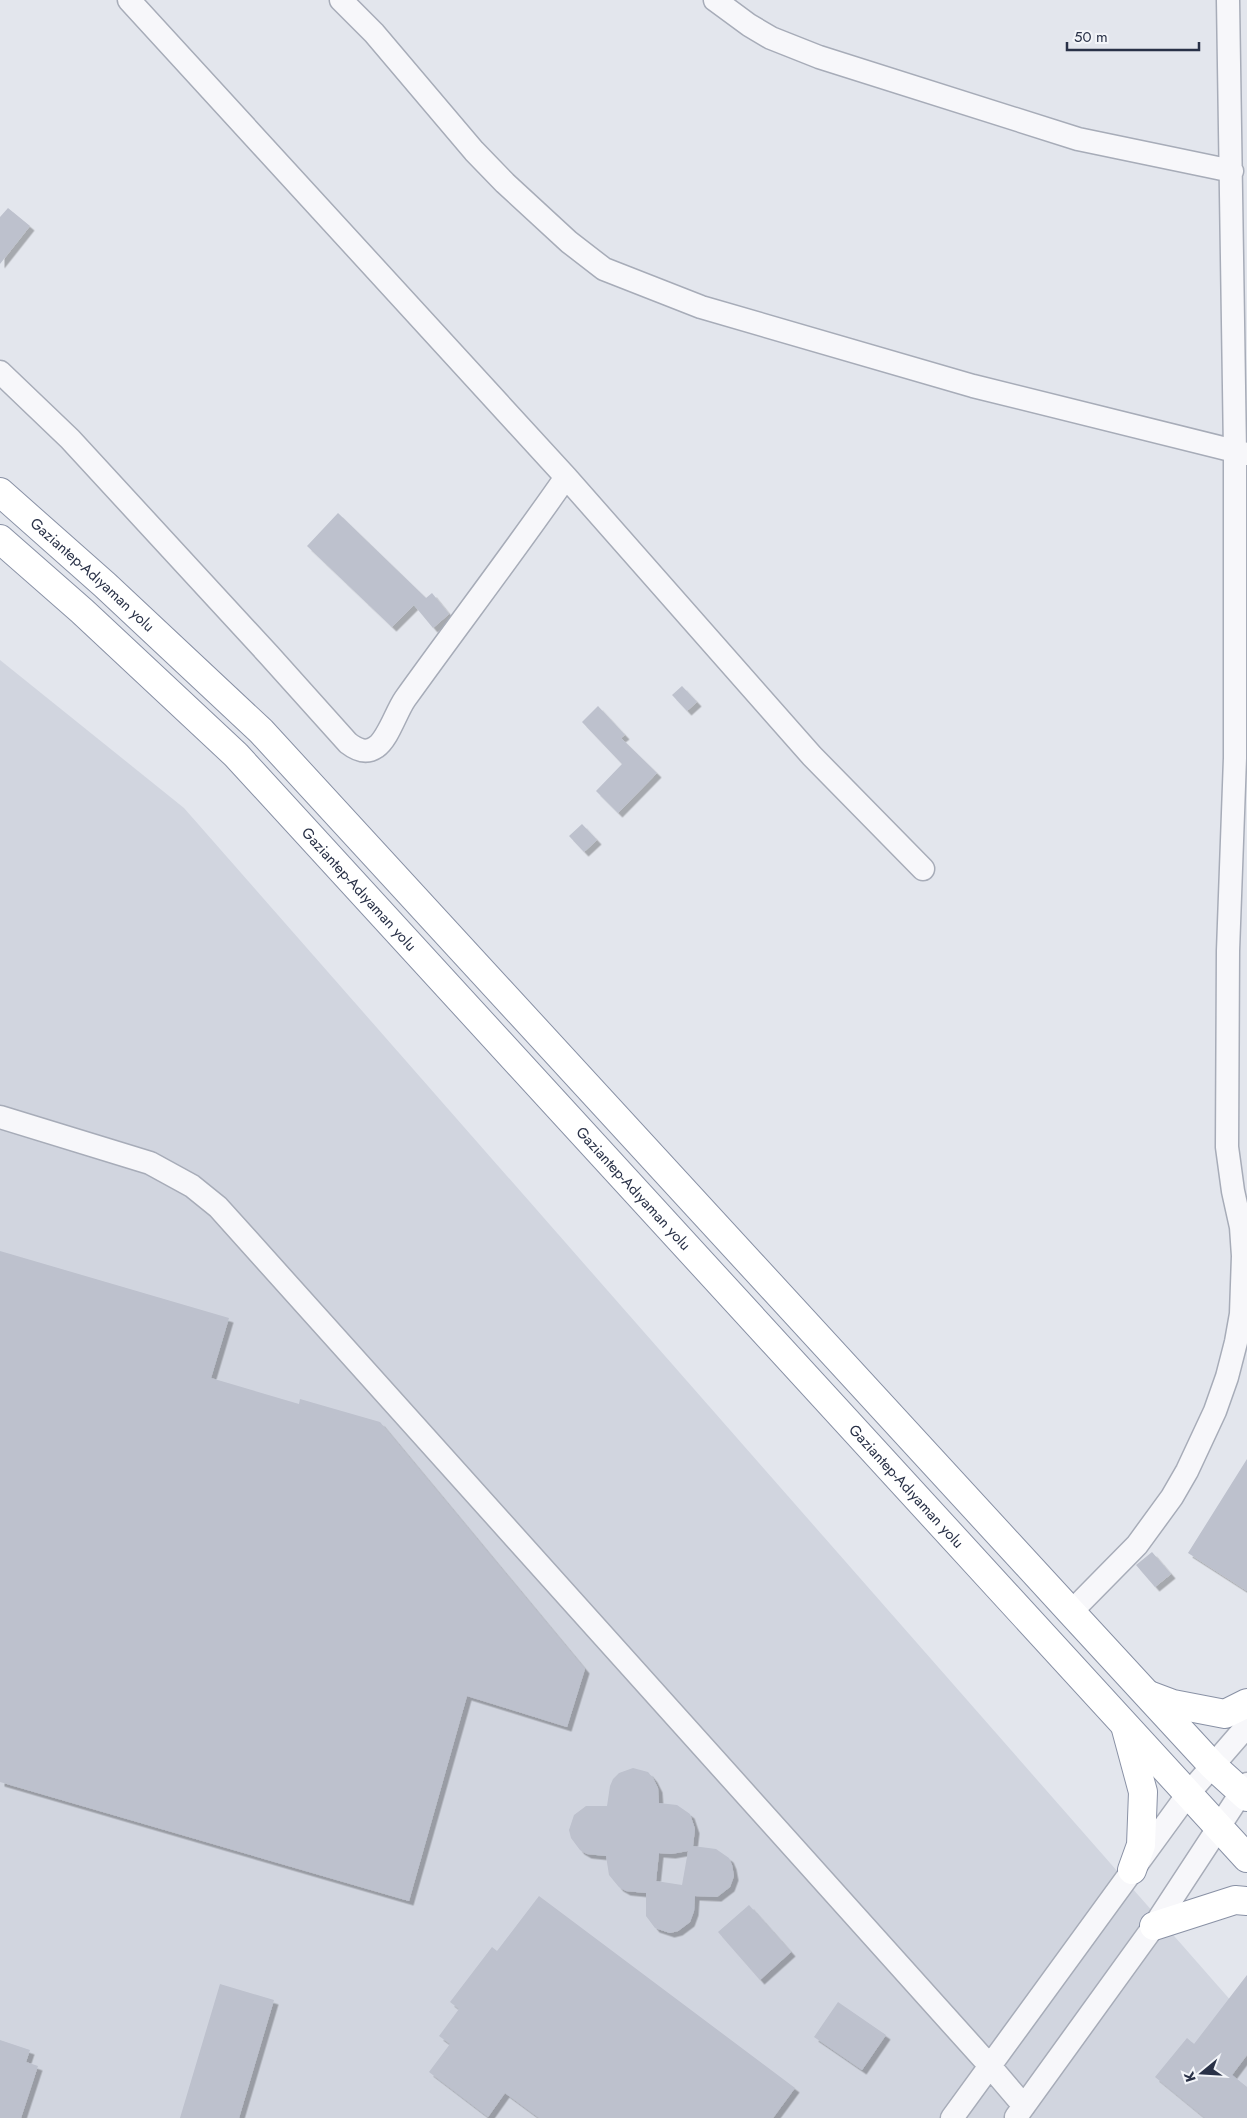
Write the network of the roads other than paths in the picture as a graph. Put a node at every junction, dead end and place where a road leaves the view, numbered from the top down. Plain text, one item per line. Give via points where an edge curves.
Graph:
1 (129, 0) edge
2 (341, 0) edge
3 (715, 0) edge
4 (1228, 0) edge
5 (1232, 171) junction
6 (0, 372) edge
7 (1241, 453) edge
8 (566, 477) junction
9 (0, 492) edge
10 (0, 539) edge
11 (923, 869) dead end
12 (0, 1117) edge
13 (1071, 1612) junction
14 (1148, 1695) junction
15 (1247, 1704) edge
16 (1125, 1725) junction
17 (1247, 1726) edge
18 (1213, 1766) junction
19 (1245, 1791) edge
20 (1188, 1794) junction
21 (1218, 1827) junction
22 (1247, 1858) edge
23 (1132, 1870) junction
24 (1247, 1901) edge
25 (1154, 1926) junction
26 (989, 2065) junction
27 (1020, 2112) edge
28 (952, 2118) edge

1 - 8 street
2 - 7 street via 505,183 604,269 701,307 973,386
3 - 5 street via 771,38 819,56 1078,139
4 - 5 street
5 - 7 street
6 - 8 street via 70,440 348,743 360,750 369,751 383,739 401,705
7 - 13 street via 1228,951 1227,1147 1241,1227 1241,1314 1227,1377 1187,1471 1137,1545
8 - 11 street via 812,756
9 - 13 highway, Gaziantep-Adıyaman yolu via 106,585 261,730
10 - 16 highway, Gaziantep-Adıyaman yolu via 236,755
12 - 26 street via 150,1163 192,1186 218,1207
13 - 14 highway, Gaziantep-Adıyaman yolu
14 - 15 highway via 1173,1704 1225,1714
14 - 18 highway, Gaziantep-Adıyaman yolu
16 - 20 highway, Gaziantep-Adıyaman yolu
16 - 23 highway via 1143,1792 1141,1845
17 - 18 street
18 - 19 highway, Gaziantep-Adıyaman yolu
18 - 20 street
19 - 21 street
20 - 21 highway, Gaziantep-Adıyaman yolu
20 - 23 street
21 - 22 highway, Gaziantep-Adıyaman yolu
21 - 25 street
23 - 26 street
24 - 25 highway via 1236,1900
25 - 27 street
26 - 27 street
26 - 28 street

